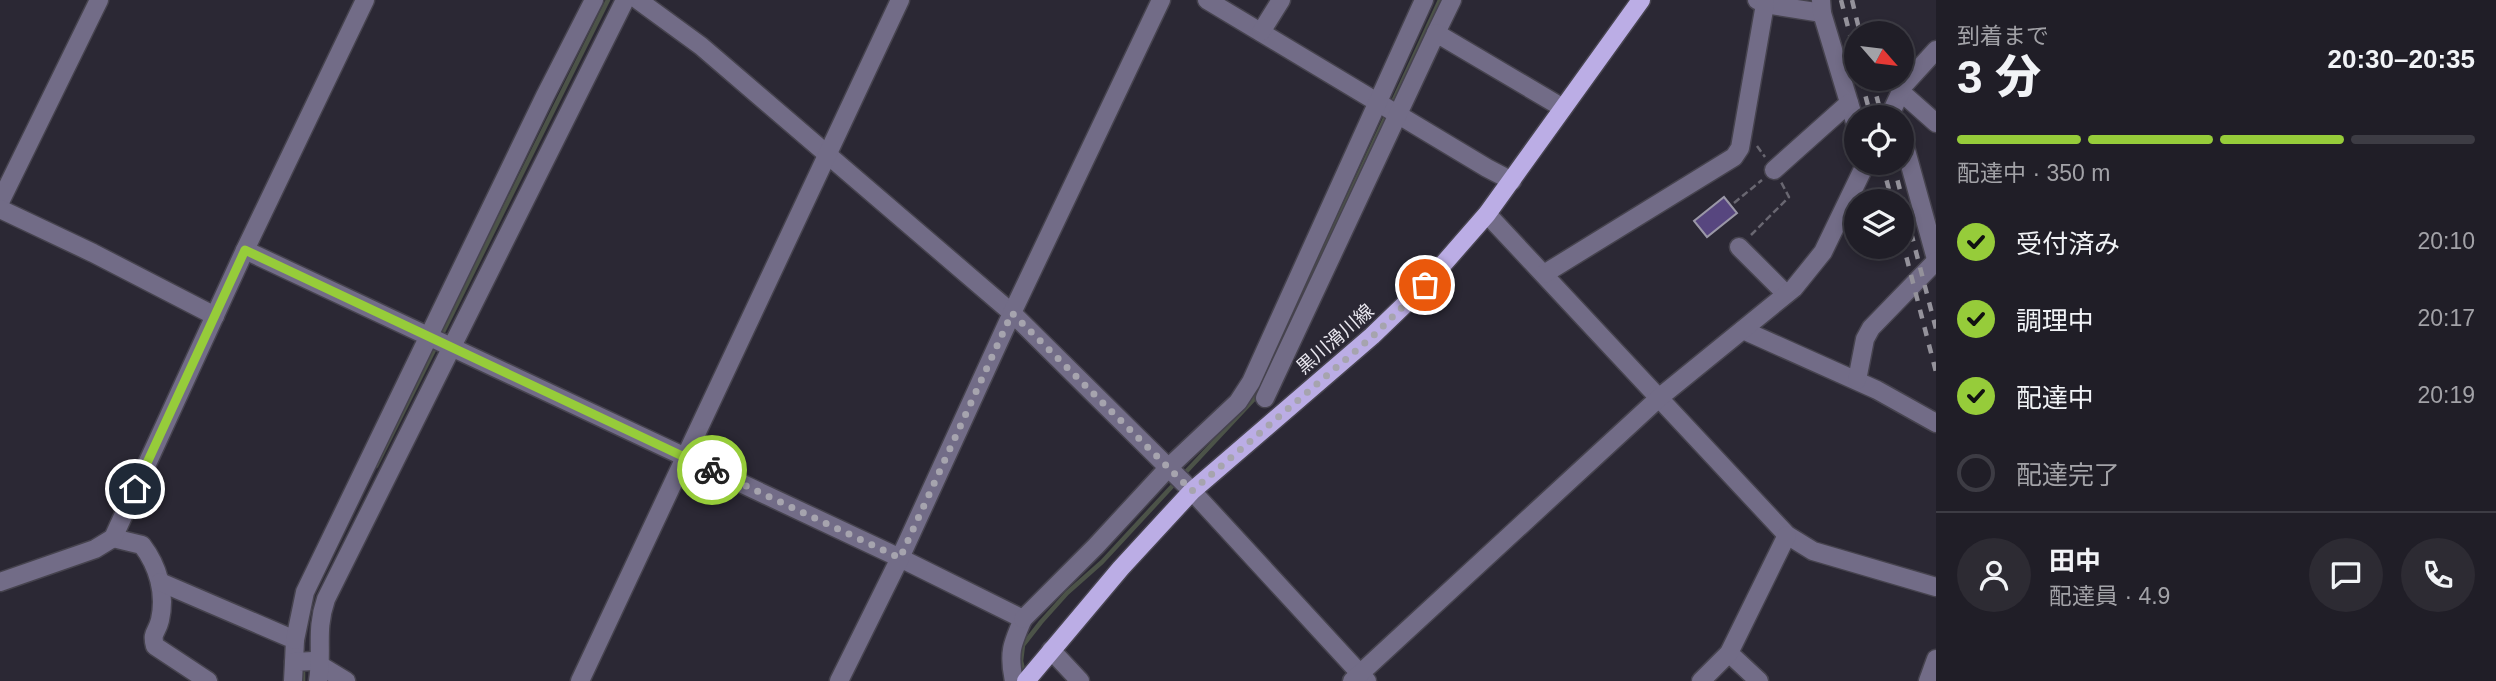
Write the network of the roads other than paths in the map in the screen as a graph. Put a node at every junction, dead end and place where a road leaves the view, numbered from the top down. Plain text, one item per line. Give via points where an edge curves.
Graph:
1 (99, 0) edge
2 (365, 0) edge
3 (594, 0) edge
4 (625, 0) edge
5 (638, 0) edge
6 (900, 0) edge
7 (1161, 0) edge
8 (1207, 0) edge
9 (1282, 0) edge
10 (1424, 0) edge
11 (1452, 0) edge
12 (1641, 0) edge
13 (1761, 2) edge
14 (1822, 6) edge
15 (1261, 32) junction
16 (1436, 33) junction
17 (1936, 50) edge
18 (1844, 63) edge
19 (1849, 91) edge
20 (1897, 99) edge
21 (1376, 102) junction
22 (1849, 103) joint
23 (1563, 108) junction
24 (1399, 115) junction
25 (1936, 123) edge
26 (828, 153) junction
27 (1774, 170) road end
28 (1860, 175) edge
29 (1913, 175) edge
30 (1512, 181) junction
31 (0, 202) edge
32 (0, 209) edge
33 (1487, 214) junction
34 (1739, 247) road end
35 (245, 250) junction
36 (1936, 260) edge
37 (1544, 274) junction
38 (1786, 294) junction
39 (1012, 313) junction
40 (215, 316) junction
41 (1742, 330) junction
42 (428, 336) junction
43 (452, 347) junction
44 (1857, 380) junction
45 (1660, 397) junction
46 (1265, 398) dead end
47 (1936, 423) edge
48 (685, 457) junction
49 (1169, 467) junction
50 (1192, 491) junction
51 (1787, 535) junction
52 (113, 538) junction
53 (900, 558) junction
54 (0, 582) edge
55 (160, 582) junction
56 (1936, 587) edge
57 (1023, 619) junction
58 (295, 639) junction
59 (1051, 650) junction
60 (1728, 653) junction
61 (1936, 659) edge
62 (309, 666) edge
63 (1359, 678) edge
64 (208, 681) edge
65 (293, 681) edge
66 (346, 681) edge
67 (580, 681) edge
68 (839, 681) edge
69 (1014, 681) edge
70 (1026, 681) edge
71 (1080, 681) edge
72 (1702, 681) edge
73 (1759, 681) edge
74 (1928, 681) edge

1 - 31 street
2 - 35 street
3 - 42 street
4 - 43 street
5 - 26 street via 701,46
6 - 26 street
7 - 39 street
8 - 15 street
9 - 15 street
10 - 21 street
11 - 16 street
12 - 23 main road, 黒川滑川線
13 - 14 street
13 - 37 street via 1740,148 1734,157
14 - 18 street
15 - 21 street
16 - 23 street
16 - 24 street
17 - 20 street
19 - 22 street
20 - 25 street
21 - 24 street
21 - 49 street via 1251,382 1238,402
22 - 27 street
23 - 30 main road, 黒川滑川線
24 - 30 street
24 - 46 street
26 - 39 street
26 - 48 street
28 - 38 street via 1823,253
29 - 36 street
30 - 33 main road, 黒川滑川線
32 - 40 street
33 - 37 street
33 - 50 main road, 黒川滑川線 via 1373,336
34 - 38 street
35 - 40 street
35 - 42 street
36 - 44 street via 1871,328
37 - 45 street
38 - 41 street
39 - 49 street
39 - 53 street
40 - 52 street
41 - 44 street
41 - 45 street
42 - 43 street
42 - 58 street via 305,592
43 - 48 street
43 - 62 street via 326,599
44 - 47 street
45 - 51 street
45 - 63 street
48 - 53 street
48 - 67 street
49 - 50 street
49 - 57 street
50 - 59 main road, 黒川滑川線
50 - 63 street
51 - 56 street via 1813,551
51 - 60 street
52 - 54 street
52 - 55 street via 142,545 154,561
53 - 57 street
53 - 68 street
55 - 58 street
55 - 64 street via 160,620 152,636 155,646
57 - 69 street via 1011,645
58 - 62 street
59 - 70 main road, 黒川滑川線
59 - 71 street
60 - 72 street
60 - 73 street
61 - 74 street
62 - 65 street
62 - 66 street

